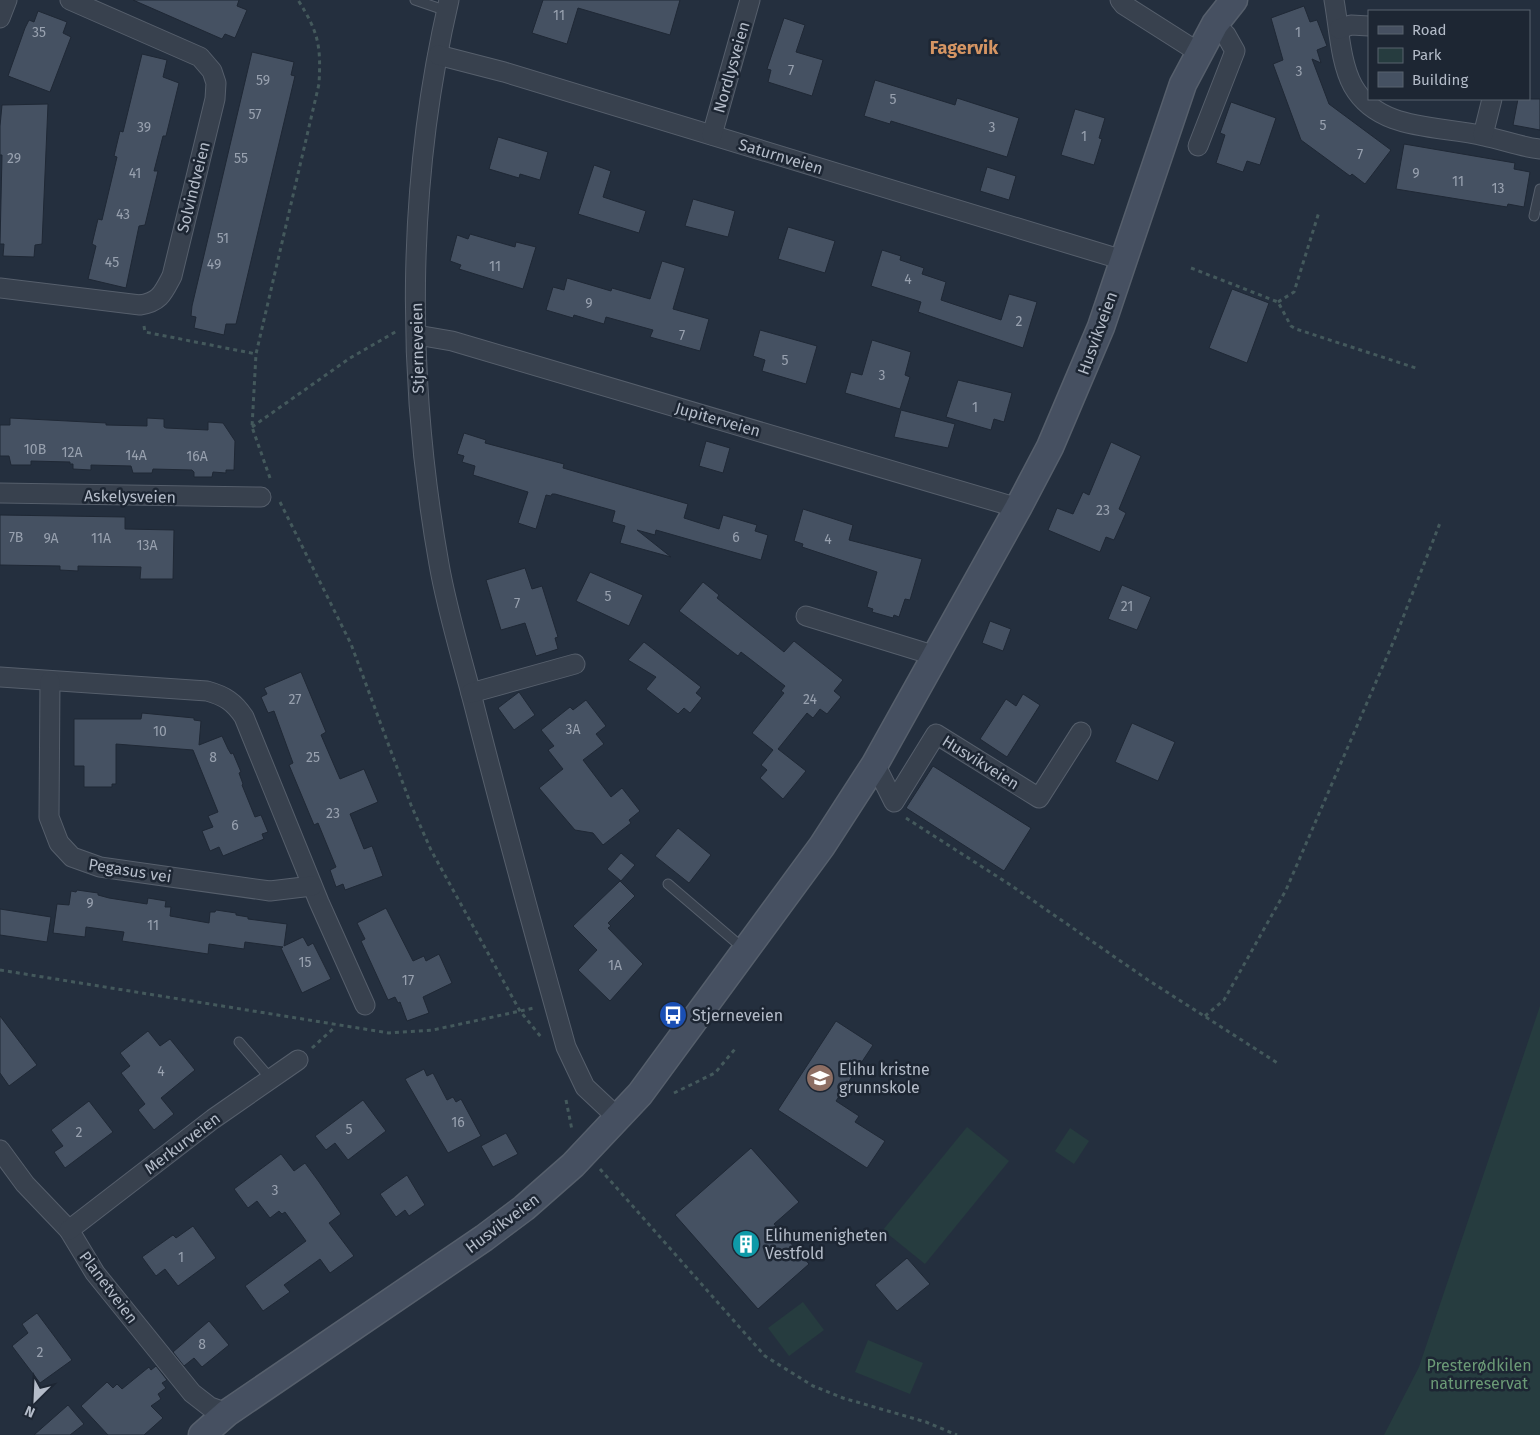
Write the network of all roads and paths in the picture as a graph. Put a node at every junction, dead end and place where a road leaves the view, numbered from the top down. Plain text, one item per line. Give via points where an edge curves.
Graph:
1 (8, 0) edge
2 (70, 0) edge
3 (298, 0) edge
4 (415, 0) edge
5 (750, 0) edge
6 (1120, 0) edge
7 (1234, 0) edge
8 (1334, 0) edge
9 (448, 6) edge
10 (0, 18) edge
11 (1215, 24) junction
12 (1368, 26) edge
13 (1340, 29) junction
14 (1198, 52) junction
15 (438, 55) junction
16 (1492, 100) edge
17 (712, 135) junction
18 (1483, 135) junction
19 (1198, 146) dead end
20 (1540, 149) edge
21 (1540, 189) edge
22 (1319, 212) dead end
23 (1534, 216) dead end
24 (1123, 260) junction
25 (1191, 268) dead end
26 (0, 288) edge
27 (1278, 302) junction
28 (140, 306) junction
29 (417, 327) junction
30 (256, 354) junction
31 (1419, 369) dead end
32 (252, 427) junction
33 (271, 481) dead end
34 (0, 493) edge
35 (269, 497) joint
36 (1018, 508) junction
37 (1440, 523) dead end
38 (806, 616) dead end
39 (936, 656) junction
40 (575, 664) dead end
41 (0, 677) edge
42 (50, 681) junction
43 (471, 693) junction
44 (1081, 732) dead end
45 (874, 764) junction
46 (894, 802) junction
47 (668, 884) dead end
48 (312, 886) junction
49 (746, 950) junction
50 (0, 970) edge
51 (365, 1005) dead end
52 (1205, 1016) junction
53 (336, 1026) junction
54 (239, 1042) dead end
55 (735, 1048) dead end
56 (298, 1060) joint
57 (1279, 1064) dead end
58 (270, 1078) junction
59 (674, 1094) dead end
60 (618, 1118) junction
61 (0, 1150) edge
62 (597, 1166) dead end
63 (69, 1230) junction
64 (227, 1413) junction
65 (202, 1435) edge
66 (958, 1435) edge

1 - 10 street
2 - 28 street, Solvindveien via 200,57 212,71 216,82 215,99 172,276 163,294 152,304
3 - 30 path via 313,25 320,50 319,84
4 - 9 lane
5 - 17 street, Nordlysveien
6 - 14 street
7 - 11 main road, Husvikveien
8 - 13 street
9 - 15 street, Stjerneveien
11 - 14 main road, Husvikveien
11 - 19 street via 1226,34 1235,51
12 - 13 street via 1351,25
13 - 18 street via 1346,68 1353,85 1376,110 1409,124
14 - 24 main road, Husvikveien via 1170,119
15 - 17 street, Saturnveien
15 - 29 street, Stjerneveien via 420,183 415,267
16 - 18 street
17 - 24 street, Saturnveien
18 - 20 street
21 - 23 lane
22 - 27 path via 1294,292
24 - 36 main road, Husvikveien via 1101,327 1067,410
25 - 27 path
26 - 28 street
27 - 31 path via 1296,329
28 - 30 path via 145,332
29 - 32 path via 350,358
29 - 36 street, Jupiterveien via 452,341
29 - 43 street, Stjerneveien via 417,394 432,522 439,567
30 - 32 path
32 - 33 path
34 - 35 street, Askelysveien
35 - 53 path via 351,644 431,850 520,1011 433,1030 389,1033
36 - 39 main road, Husvikveien
37 - 52 path via 1286,890 1224,1000
38 - 39 street
39 - 45 main road, Husvikveien
40 - 43 street
41 - 42 street
42 - 48 street via 207,691 234,703 258,748
42 - 48 street, Pegasus vei via 49,817 58,843 72,857 100,867 270,891
43 - 60 street, Stjerneveien via 566,1046 585,1087
44 - 46 street, Husvikveien via 1039,798 936,734
45 - 46 street
45 - 49 main road, Husvikveien via 822,846
46 - 52 path via 907,819
47 - 49 lane
48 - 51 street
49 - 60 main road, Husvikveien via 640,1094
50 - 53 path
52 - 57 path
53 - 56 path
54 - 58 lane
55 - 59 path via 715,1073
56 - 58 street, Merkurveien
58 - 63 street, Merkurveien
60 - 64 main road, Husvikveien via 573,1165 524,1208
61 - 63 street, Planetveien via 25,1184
62 - 66 path via 765,1356 813,1386
63 - 64 street, Planetveien via 95,1273 192,1392 210,1407
64 - 65 main road, Husvikveien

